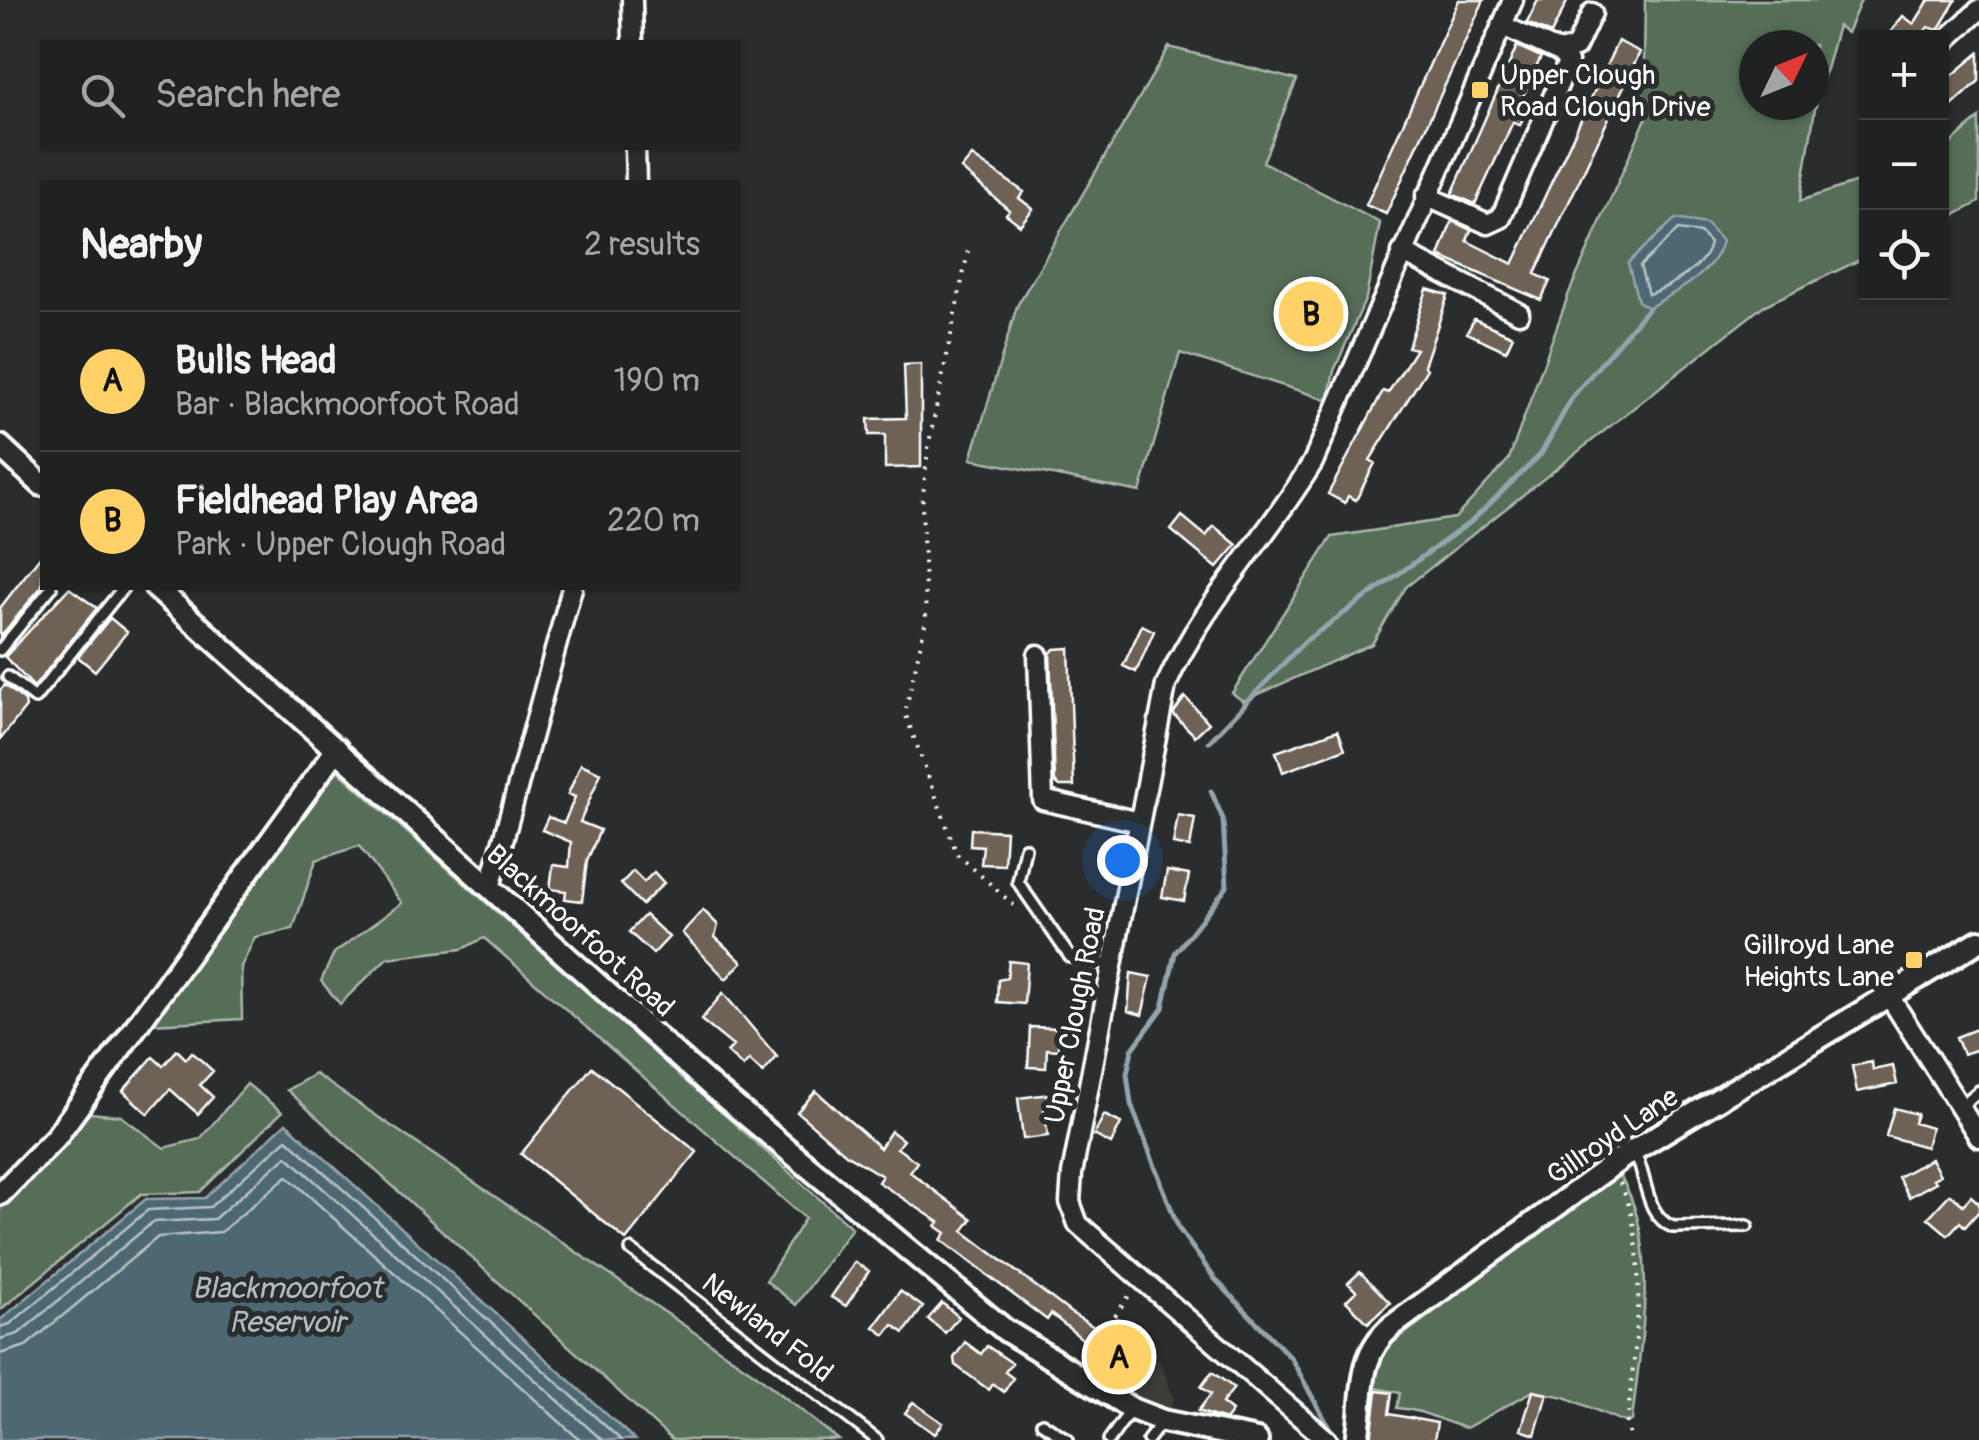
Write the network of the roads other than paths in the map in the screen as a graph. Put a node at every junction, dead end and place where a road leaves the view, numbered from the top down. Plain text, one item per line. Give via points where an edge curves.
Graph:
1 (632, 0) edge
2 (1513, 0) edge
3 (1979, 10) edge
4 (1592, 12) dead end
5 (1502, 26) junction
6 (1949, 38) edge
7 (633, 40) edge
8 (1560, 52) junction
9 (635, 150) edge
10 (636, 180) edge
11 (1426, 196) junction
12 (1402, 252) junction
13 (1519, 312) dead end
14 (0, 446) edge
15 (40, 483) edge
16 (49, 590) edge
17 (121, 590) edge
18 (158, 590) edge
19 (571, 590) edge
20 (0, 650) edge
21 (1038, 655) dead end
22 (8, 677) dead end
23 (337, 749) junction
24 (1140, 822) junction
25 (1025, 848) dead end
26 (491, 884) junction
27 (1979, 941) edge
28 (1112, 965) junction
29 (1889, 996) junction
30 (1979, 1091) edge
31 (1959, 1108) junction
32 (1979, 1137) edge
33 (1634, 1150) junction
34 (0, 1194) edge
35 (1748, 1226) dead end
36 (631, 1250) dead end
37 (1132, 1408) junction
38 (1163, 1421) junction
39 (1042, 1423) dead end
40 (876, 1440) edge
41 (1068, 1440) edge
42 (1109, 1440) edge
43 (1148, 1440) edge
44 (1257, 1440) edge
45 (1327, 1440) edge
46 (1356, 1440) edge

1 - 7 street
2 - 5 street, Upper Clough Road
3 - 6 street
4 - 8 street via 1576,47
5 - 8 street
5 - 11 street, Upper Clough Road
8 - 11 street via 1568,62 1501,218 1488,224
9 - 10 street
11 - 12 street, Upper Clough Road
12 - 13 street
12 - 24 street, Upper Clough Road via 1313,462 1185,643 1166,685
14 - 15 street
16 - 20 lane
17 - 22 lane via 35,698
18 - 23 street, Blackmoorfoot Road
19 - 26 street
21 - 24 street via 1043,800
23 - 26 street, Blackmoorfoot Road
23 - 34 street via 56,1136
24 - 28 street, Upper Clough Road
25 - 28 lane via 1018,882 1028,901 1070,956
26 - 37 street, Blackmoorfoot Road via 711,1086 1005,1330
27 - 29 street, Gillroyd Lane
28 - 45 street, Upper Clough Road via 1070,1202 1078,1224
29 - 31 street
29 - 33 street, Gillroyd Lane
30 - 31 lane
31 - 32 street
33 - 35 lane via 1662,1222
33 - 46 street, Gillroyd Lane via 1377,1339 1366,1360
36 - 40 lane, Newland Fold
37 - 38 street, Blackmoorfoot Road
37 - 42 lane
38 - 43 lane
38 - 44 street, Blackmoorfoot Road
39 - 41 lane

